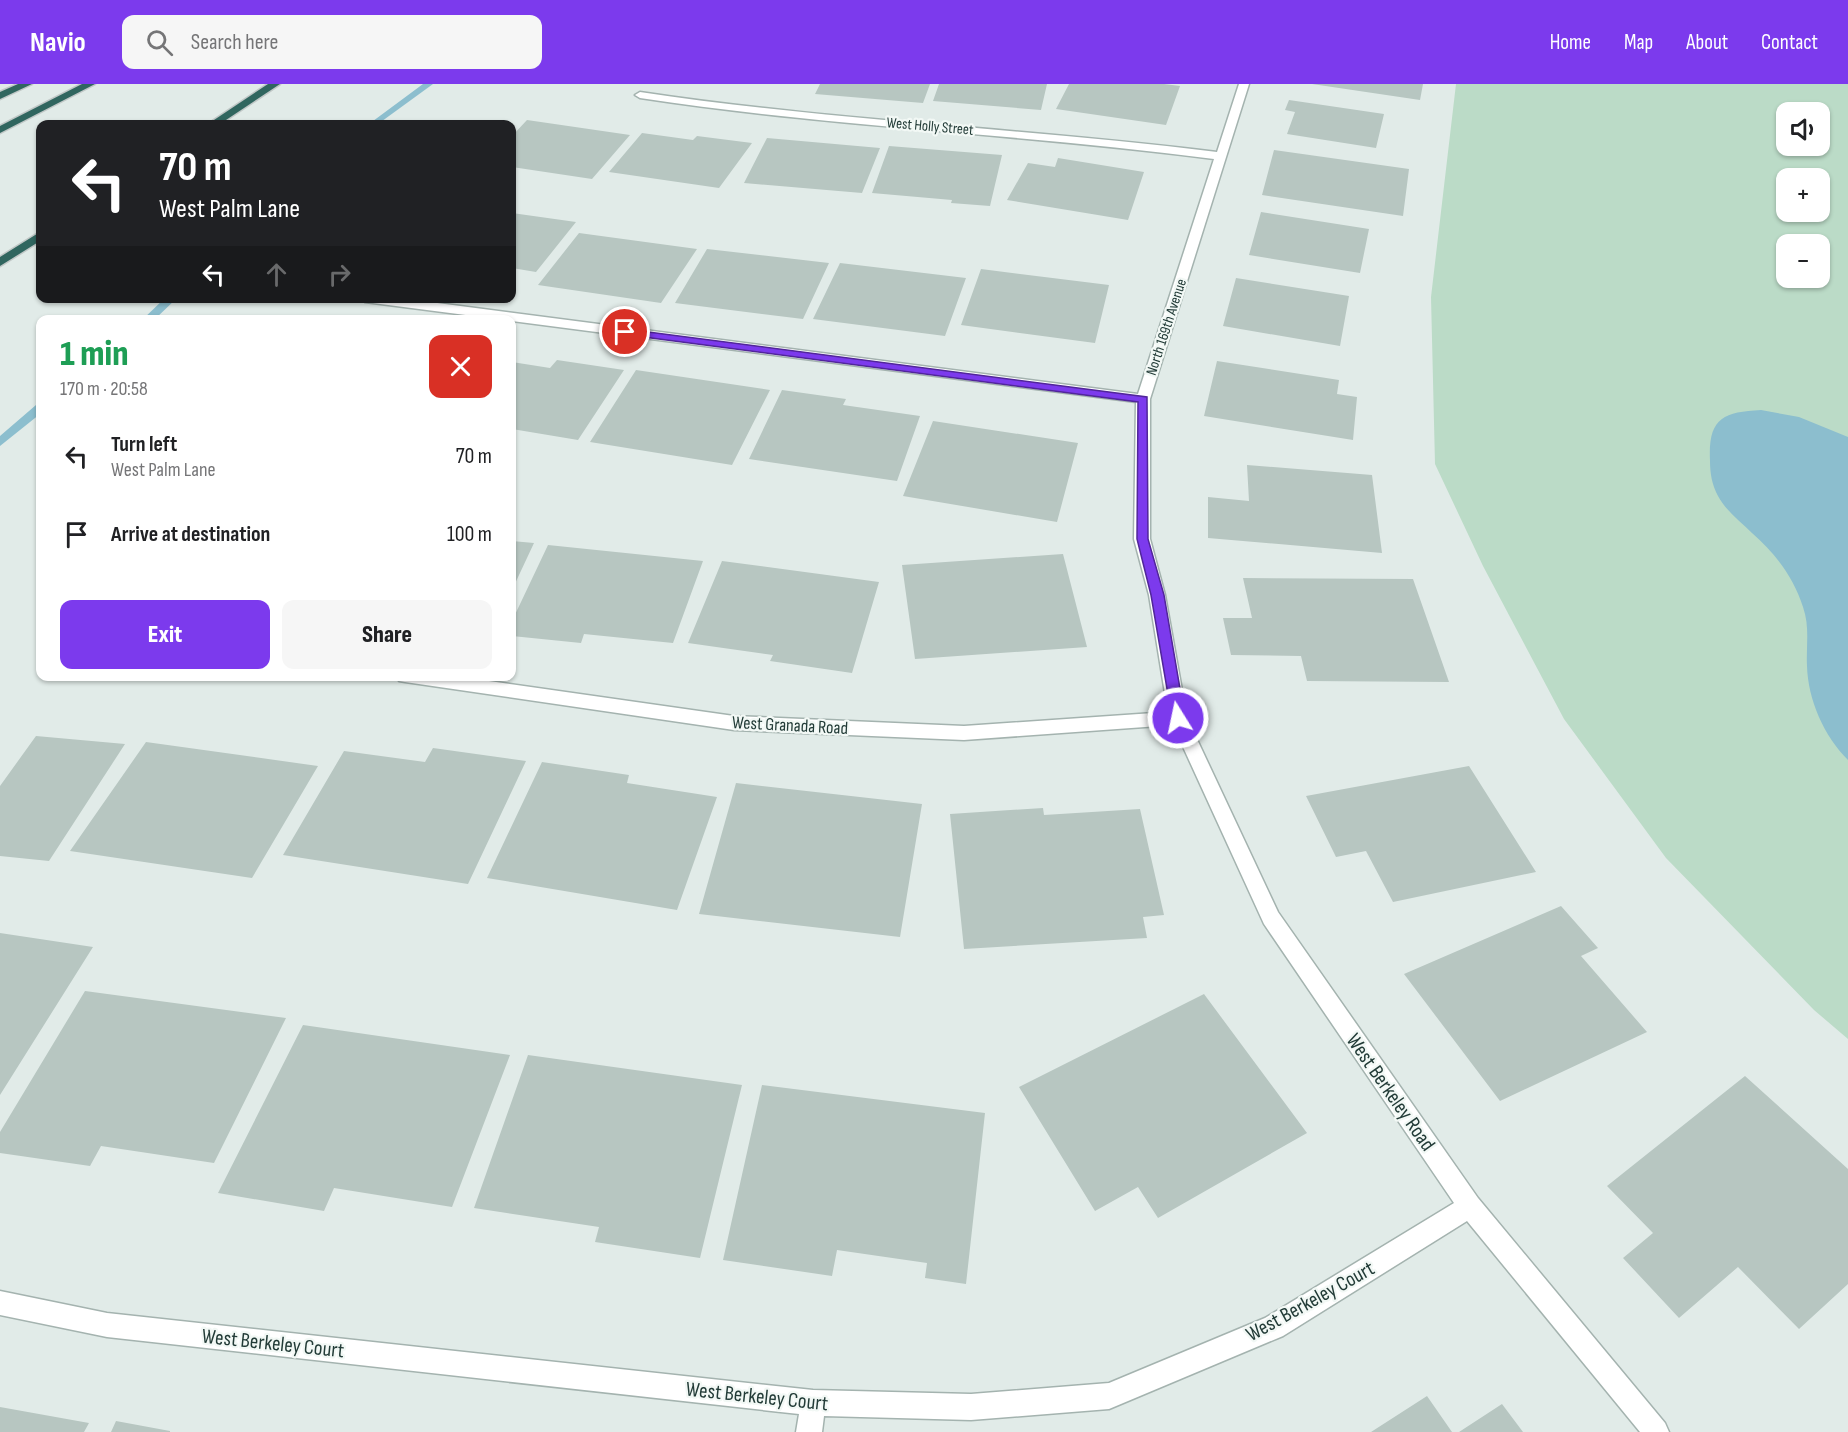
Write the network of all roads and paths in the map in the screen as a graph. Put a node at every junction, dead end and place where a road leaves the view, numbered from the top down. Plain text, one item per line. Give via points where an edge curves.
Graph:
1 (27, 84) edge
2 (90, 84) edge
3 (275, 84) edge
4 (1244, 84) edge
5 (640, 95) dead end
6 (0, 96) edge
7 (219, 120) edge
8 (0, 130) edge
9 (1221, 156) junction
10 (36, 239) edge
11 (0, 262) edge
12 (404, 303) edge
13 (496, 315) edge
14 (516, 318) edge
15 (1143, 399) junction
16 (440, 681) edge
17 (1178, 718) junction
18 (1470, 1206) junction
19 (0, 1303) edge
20 (813, 1403) junction
21 (809, 1432) edge
22 (1656, 1432) edge

1 - 6 highway
2 - 8 highway
3 - 7 highway
4 - 9 street, North 169th Avenue
5 - 9 street, West Holly Street via 739,110 1102,141
9 - 15 street, North 169th Avenue
10 - 11 highway
12 - 13 street
14 - 15 street
15 - 17 street, North 169th Avenue via 1143,539 1158,595
16 - 17 street, West Granada Road via 734,723 964,733
17 - 18 street, West Berkeley Road via 1270,918
18 - 20 street, West Berkeley Court via 1274,1326 1109,1396 971,1407
18 - 22 street, West Berkeley Road
19 - 20 street, West Berkeley Court via 107,1325
20 - 21 street

